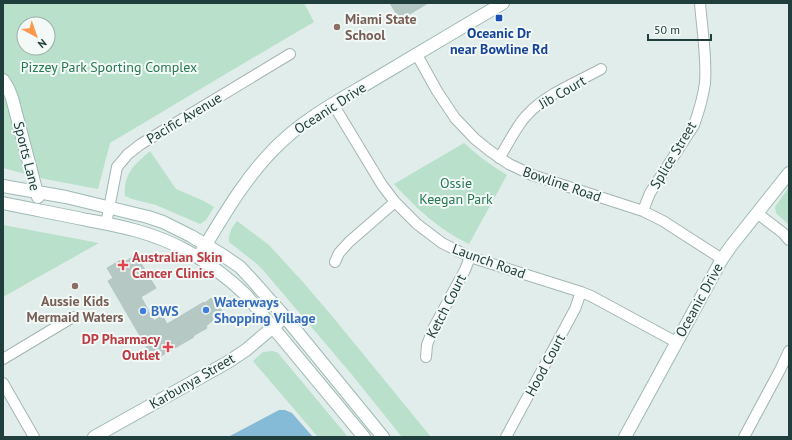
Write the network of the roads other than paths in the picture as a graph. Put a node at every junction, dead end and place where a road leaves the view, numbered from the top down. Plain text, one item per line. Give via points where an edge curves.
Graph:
1 (503, 3) edge
2 (700, 3) edge
3 (290, 54) dead end
4 (416, 55) junction
5 (601, 69) dead end
6 (3, 80) edge
7 (333, 104) junction
8 (499, 158) junction
9 (789, 173) edge
10 (3, 186) edge
11 (37, 192) junction
12 (395, 202) junction
13 (3, 204) edge
14 (109, 207) junction
15 (40, 210) junction
16 (643, 211) junction
17 (757, 213) junction
18 (106, 224) junction
19 (789, 240) edge
20 (206, 244) junction
21 (198, 257) junction
22 (470, 257) junction
23 (722, 259) junction
24 (335, 262) dead end
25 (581, 292) junction
26 (73, 317) dead end
27 (285, 317) junction
28 (274, 327) junction
29 (676, 342) junction
30 (789, 351) edge
31 (426, 357) dead end
32 (3, 359) edge
33 (3, 383) edge
34 (34, 437) edge
35 (94, 437) edge
36 (364, 437) edge
37 (383, 437) edge
38 (506, 437) edge
39 (625, 437) edge
40 (744, 437) edge

1 - 4 street, Oceanic Drive
2 - 16 street, Splice Street via 705,67 702,98 694,125 650,193
3 - 14 street, Pacific Avenue via 128,154 117,168
4 - 7 street, Oceanic Drive
4 - 8 street, Bowline Road via 455,118 475,139
5 - 8 street, Jib Court via 562,89 535,107 521,122
6 - 11 street, Sports Lane via 12,98
7 - 12 street, Launch Road
7 - 20 street, Oceanic Drive via 287,136 262,162 241,189
8 - 16 street, Bowline Road via 543,180
9 - 17 street, Oceanic Drive
10 - 11 street
11 - 14 street
11 - 15 street, Sports Lane
12 - 22 street, Launch Road via 417,224 442,243
12 - 24 street via 343,247
13 - 15 street
14 - 18 street, Pacific Avenue
14 - 20 street via 163,222
15 - 18 street
16 - 23 street, Bowline Road
17 - 19 street
17 - 23 street, Oceanic Drive
18 - 21 street via 155,236
20 - 21 street, Oceanic Drive
20 - 27 street via 240,267
21 - 28 street via 232,282
22 - 25 street, Launch Road
22 - 31 street, Ketch Court via 431,334
23 - 29 street, Oceanic Drive
25 - 29 street, Launch Road
25 - 38 street, Hood Court via 575,309
26 - 32 street
27 - 28 street, Karbunya Street
27 - 37 street
28 - 35 street, Karbunya Street via 228,362
28 - 36 street
29 - 39 street, Oceanic Drive
30 - 40 street
33 - 34 street

